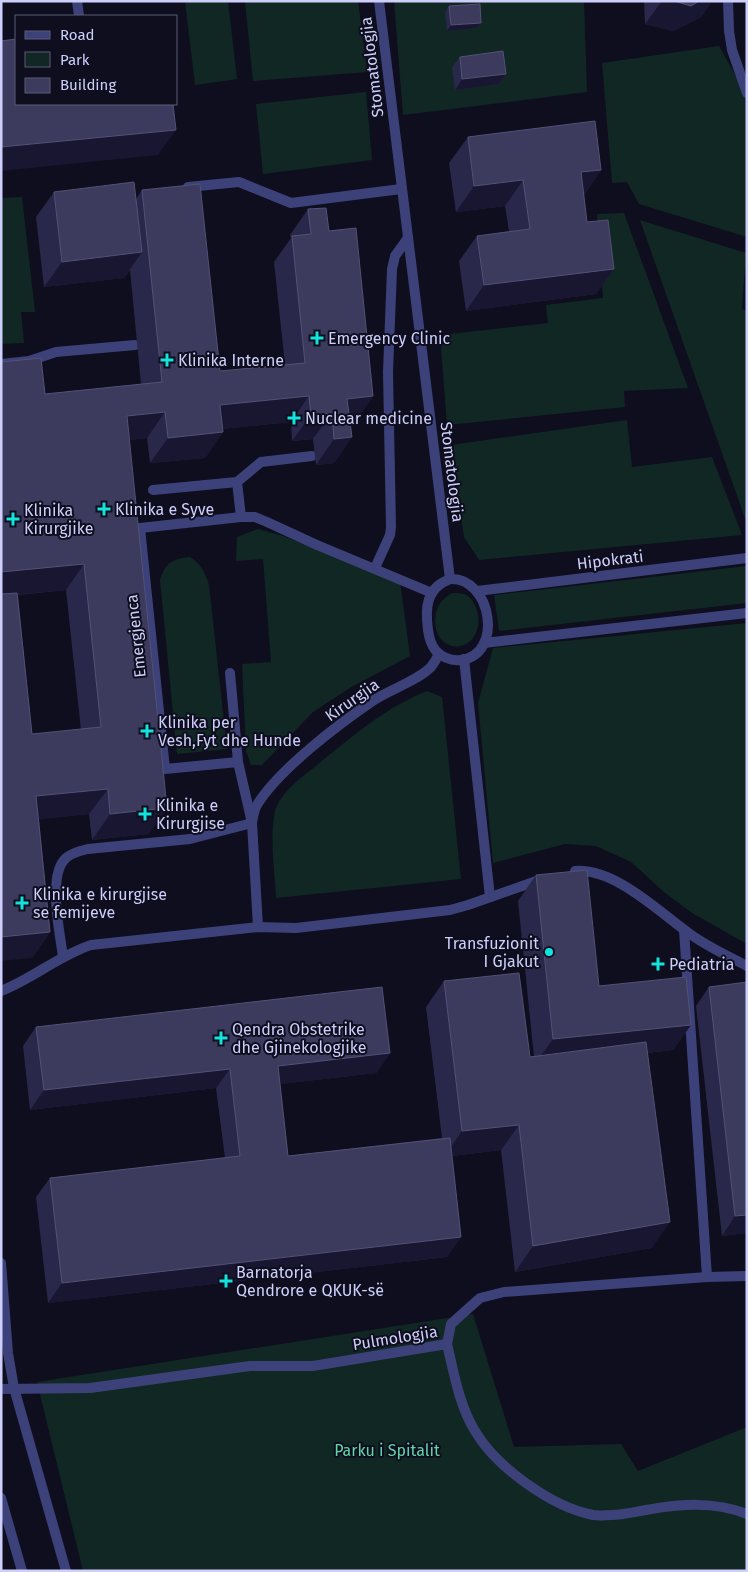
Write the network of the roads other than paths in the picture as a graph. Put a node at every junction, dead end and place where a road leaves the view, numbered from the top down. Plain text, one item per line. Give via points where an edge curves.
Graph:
1 (77, 1) edge
2 (379, 1) edge
3 (728, 1) edge
4 (79, 15) edge
5 (747, 93) edge
6 (179, 188) edge
7 (401, 189) junction
8 (408, 238) junction
9 (135, 345) dead end
10 (1, 364) edge
11 (312, 456) dead end
12 (237, 482) junction
13 (153, 490) dead end
14 (241, 517) junction
15 (747, 558) edge
16 (375, 568) junction
17 (450, 579) junction
18 (477, 591) junction
19 (432, 593) junction
20 (747, 613) edge
21 (484, 643) junction
22 (439, 654) junction
23 (464, 659) junction
24 (230, 673) dead end
25 (238, 762) junction
26 (252, 823) junction
27 (490, 897) junction
28 (258, 927) junction
29 (684, 930) junction
30 (63, 957) junction
31 (747, 966) edge
32 (1, 991) edge
33 (1, 1263) edge
34 (747, 1276) edge
35 (707, 1277) junction
36 (447, 1344) junction
37 (14, 1388) junction
38 (1, 1389) edge
39 (1, 1498) edge
40 (747, 1514) edge
41 (22, 1571) edge
42 (66, 1571) edge

1 - 4 street
2 - 7 street, Stomatologjia
3 - 5 street via 732,50
6 - 7 street via 239,182 291,203
7 - 8 street, Stomatologjia
8 - 16 street via 392,269 388,372 391,527
8 - 17 street, Stomatologjia
9 - 10 street via 56,352 29,361
11 - 12 street via 261,462
12 - 13 street
12 - 14 street
14 - 16 street, Emergjenca via 255,517
14 - 25 street, Emergjenca via 140,528 165,769
15 - 18 street, Hipokrati
16 - 19 street, Emergjenca
17 - 18 street via 464,581
17 - 19 street
18 - 21 street via 487,614 488,629
19 - 22 street via 426,614 431,642
20 - 21 street
21 - 23 street via 477,653
22 - 23 street via 451,660
22 - 26 street, Kirurgjia via 422,674 375,699 298,760 263,796
23 - 27 street
24 - 25 street, Kirurgjia
25 - 26 street, Kirurgjia
26 - 28 street, Kirurgjia
26 - 30 street via 190,840 88,849 65,858 56,886
27 - 28 street via 450,910 296,928
27 - 29 street via 560,874 583,871 604,875 623,884
28 - 30 street via 106,943 73,951
29 - 31 street
29 - 35 street
30 - 32 street
33 - 37 street
34 - 35 street
35 - 36 street via 504,1292 480,1298 451,1324
36 - 37 street, Pulmologjia via 314,1366 250,1366 90,1388
36 - 40 street, Pulmologjia via 460,1397 474,1431 514,1474 540,1492 566,1506 594,1515 701,1504
37 - 38 street, Pulmologjia
37 - 42 street
39 - 41 street

